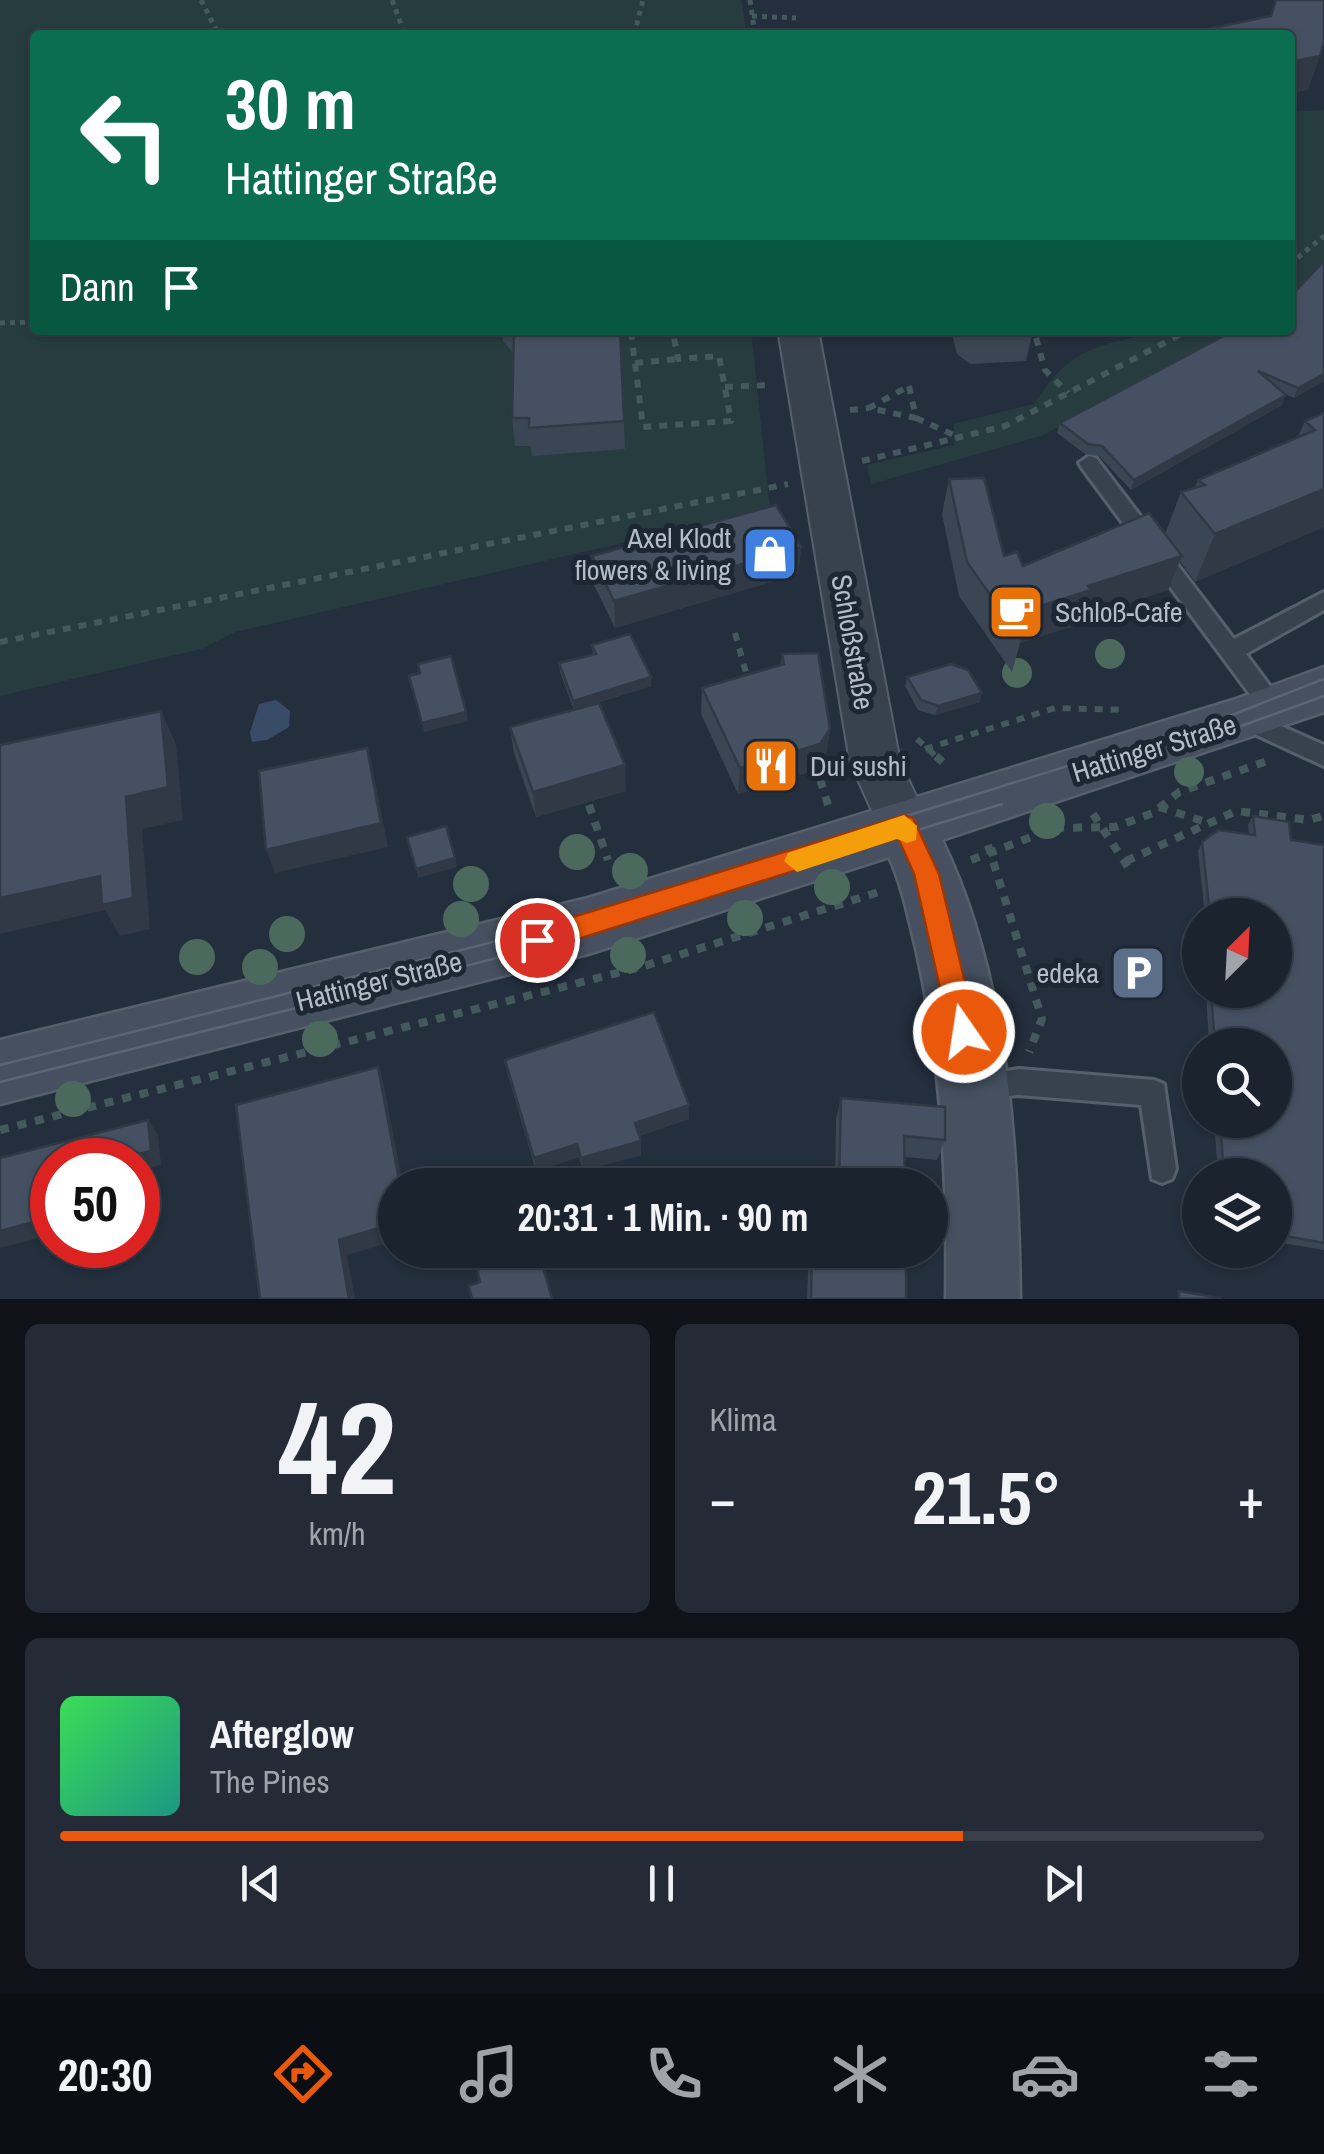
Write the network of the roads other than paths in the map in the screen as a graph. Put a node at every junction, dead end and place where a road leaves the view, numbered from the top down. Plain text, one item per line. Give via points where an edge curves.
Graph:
1 (799, 335) edge
2 (1089, 463) dead end
3 (1324, 600) edge
4 (1228, 653) junction
5 (1277, 719) edge
6 (1324, 756) edge
7 (904, 826) junction
8 (0, 1072) edge
9 (996, 1084) junction
10 (1162, 1170) dead end
11 (982, 1299) edge

1 - 7 street, Schloßstraße via 875,762
2 - 4 lane
3 - 4 lane
4 - 5 lane
5 - 6 lane
5 - 7 main road, Hattinger Straße
7 - 8 main road, Hattinger Straße via 531,942
7 - 9 main road, Schloßstraße
9 - 10 lane via 1154,1094
9 - 11 main road, Schloßstraße via 982,1152

